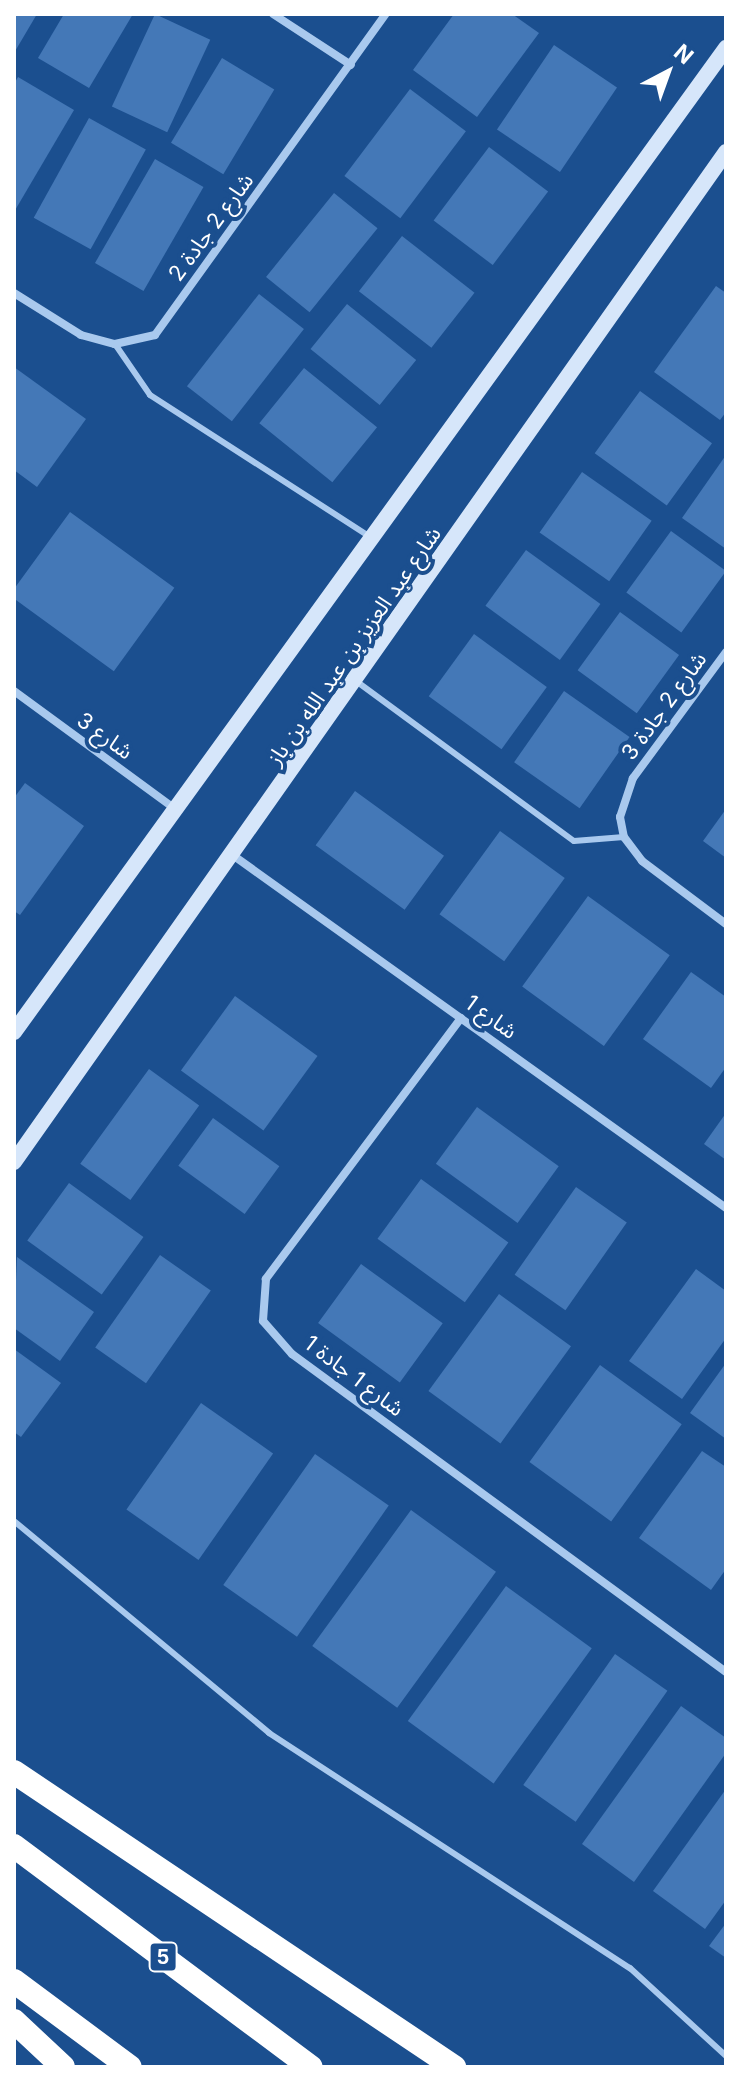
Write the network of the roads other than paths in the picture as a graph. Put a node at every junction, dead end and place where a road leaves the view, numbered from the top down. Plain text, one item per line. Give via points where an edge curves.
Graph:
1 (273, 14) edge
2 (386, 14) edge
3 (726, 48) edge
4 (351, 65) junction
5 (726, 152) edge
6 (14, 293) edge
7 (115, 344) junction
8 (373, 539) junction
9 (726, 652) edge
10 (356, 681) junction
11 (14, 691) edge
12 (175, 809) junction
13 (624, 837) junction
14 (234, 856) junction
15 (726, 924) edge
16 (461, 1018) junction
17 (14, 1032) edge
18 (14, 1162) edge
19 (726, 1208) edge
20 (14, 1521) edge
21 (726, 1672) edge
22 (14, 1772) edge
23 (14, 1846) edge
24 (14, 1981) edge
25 (14, 2021) edge
26 (385, 2024) junction
27 (726, 2056) edge
28 (63, 2067) edge
29 (130, 2067) edge
30 (311, 2067) edge
31 (442, 2067) edge
32 (454, 2067) edge

1 - 4 street
2 - 4 street, شارع 2 جادة 2
3 - 8 street, شارع عبد العزيز بن عبد الله بن باز
4 - 7 street, شارع 2 جادة 2 via 155,335
5 - 10 street, شارع عبد العزيز بن عبد الله بن باز
6 - 7 street, شارع 2 جادة 2 via 81,335
7 - 8 lane via 150,395
8 - 12 street, شارع عبد العزيز بن عبد الله بن باز
9 - 13 street, شارع 2 جادة 3 via 633,778 620,817
10 - 13 lane via 574,841
10 - 14 street, شارع عبد العزيز بن عبد الله بن باز
11 - 12 street, شارع 3
12 - 17 street, شارع عبد العزيز بن عبد الله بن باز
13 - 15 street via 642,861
14 - 16 street, شارع 1
14 - 18 street, شارع عبد العزيز بن عبد الله بن باز
16 - 19 street, شارع 1
16 - 21 street, شارع 1 جادة 1 via 266,1279 263,1321 292,1354
20 - 27 lane via 269,1733 630,1968
22 - 26 highway
23 - 30 highway, 5
24 - 29 highway
25 - 28 highway
26 - 31 highway
26 - 32 highway

